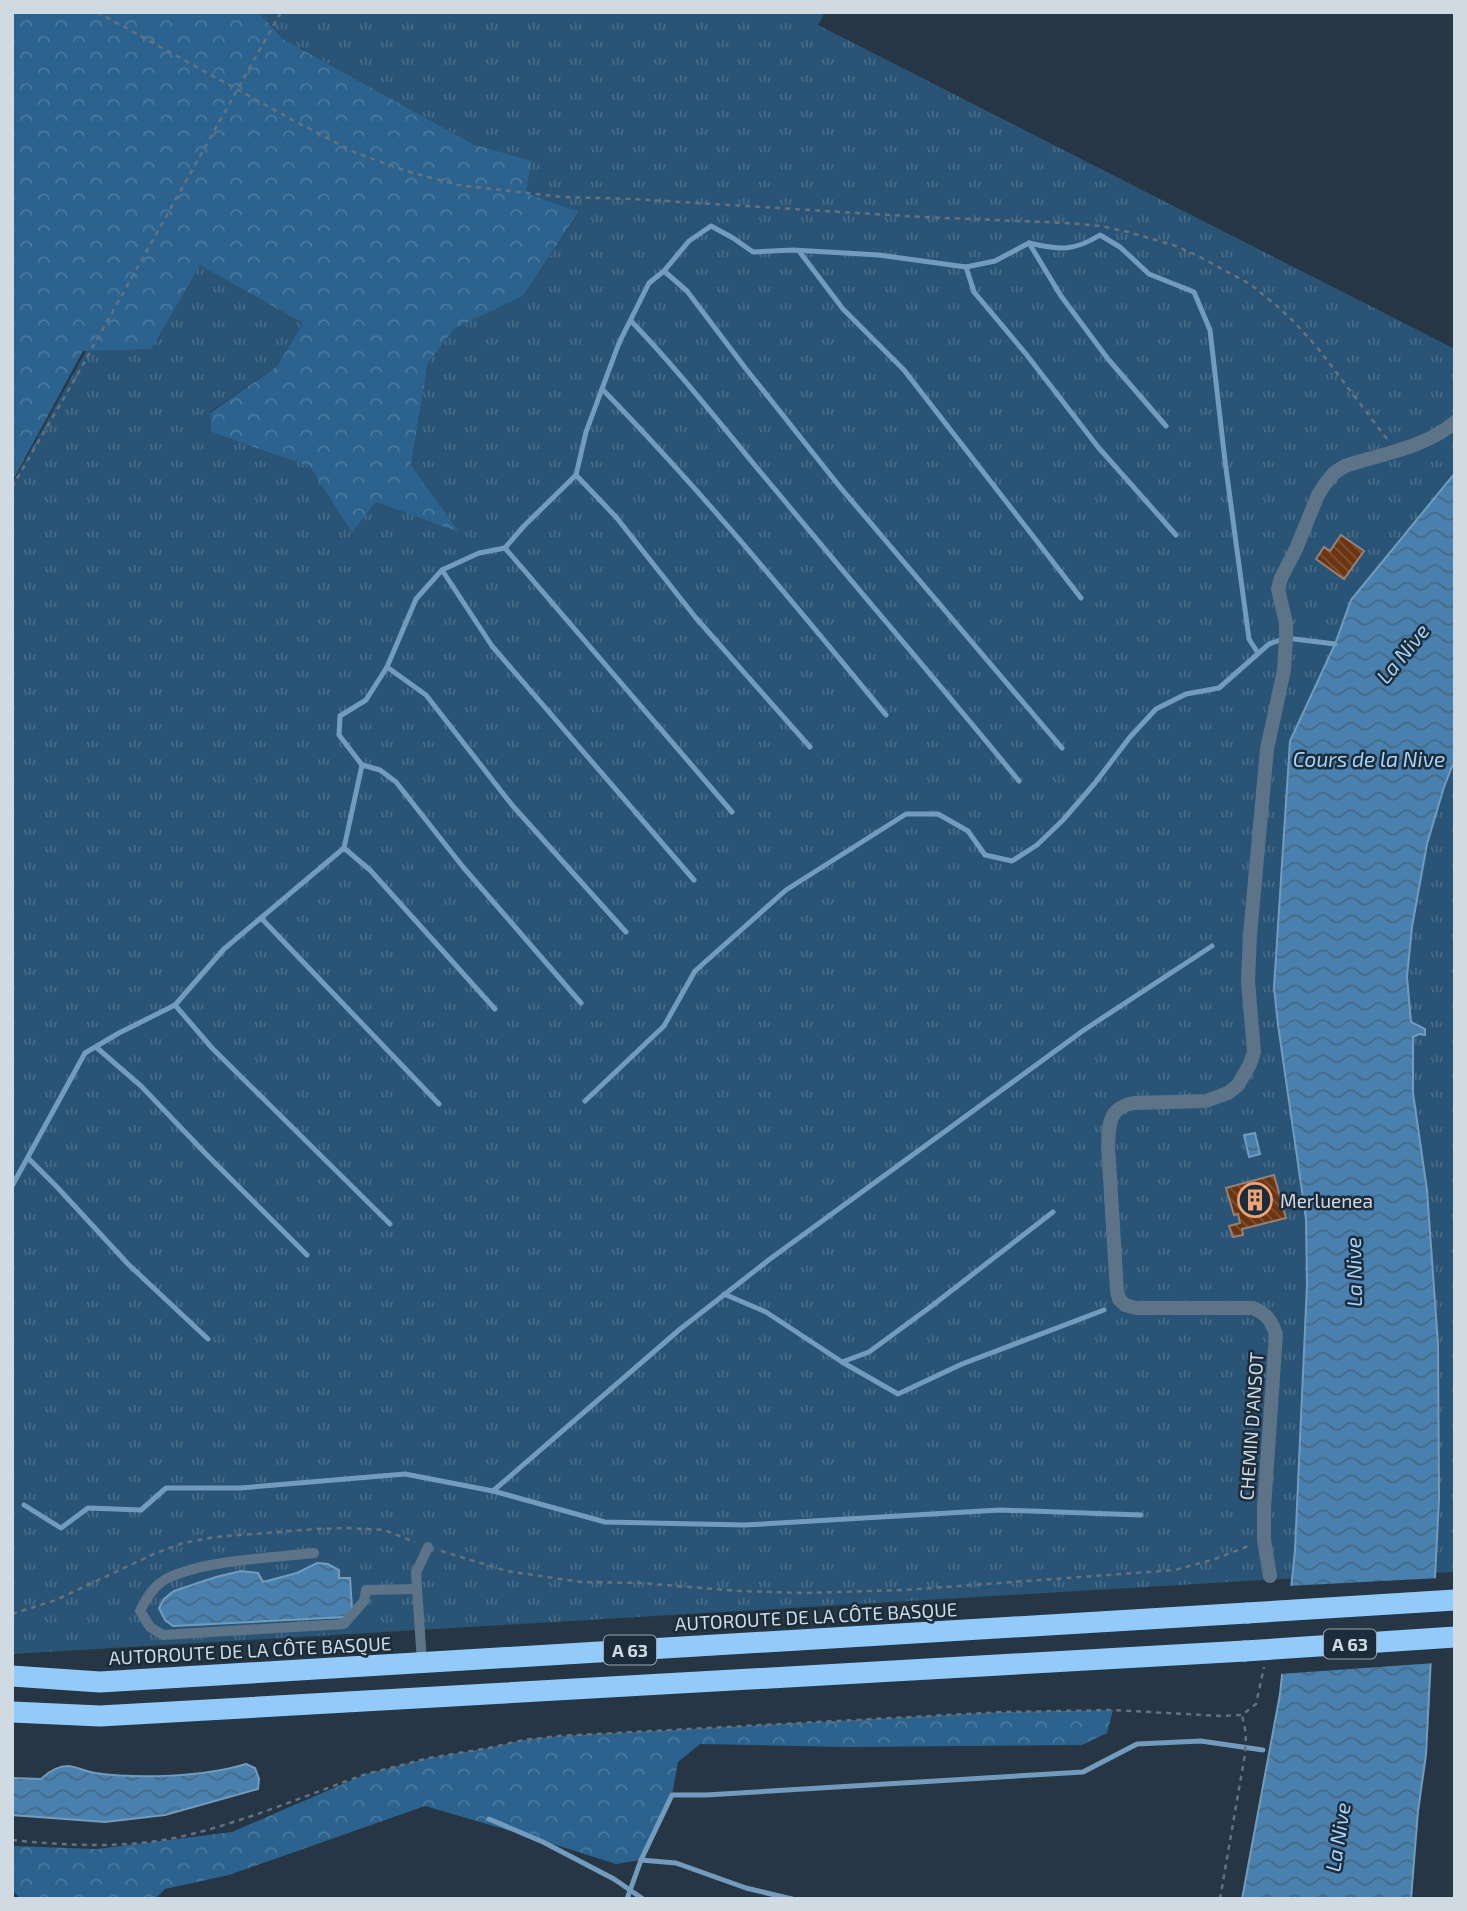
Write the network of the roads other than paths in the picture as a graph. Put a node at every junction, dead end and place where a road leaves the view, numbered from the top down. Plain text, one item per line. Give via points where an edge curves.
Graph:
1 (1455, 422) edge
2 (428, 1547) road end
3 (314, 1553) dead end
4 (1270, 1576) dead end
5 (417, 1589) junction
6 (1455, 1600) edge
7 (1455, 1637) edge
8 (422, 1663) junction
9 (12, 1676) edge
10 (12, 1712) edge

1 - 4 street, CHEMIN D'ANSOT via 1420,443 1334,473 1318,495 1281,578 1278,589 1286,622 1284,670 1267,749 1248,981 1254,1052 1245,1075 1228,1093 1206,1101 1123,1105 1114,1112 1109,1128 1119,1299 1136,1308 1253,1308 1271,1320 1276,1334 1264,1508
2 - 5 lane via 416,1573
3 - 5 lane via 208,1565 167,1579 148,1594 140,1611 150,1627 163,1634 344,1624 364,1601 366,1590
5 - 8 lane
6 - 8 highway, AUTOROUTE DE LA CÔTE BASQUE / A 63, bridge
7 - 10 highway, A 63, bridge via 100,1717
8 - 9 highway, AUTOROUTE DE LA CÔTE BASQUE / A 63 via 100,1682

